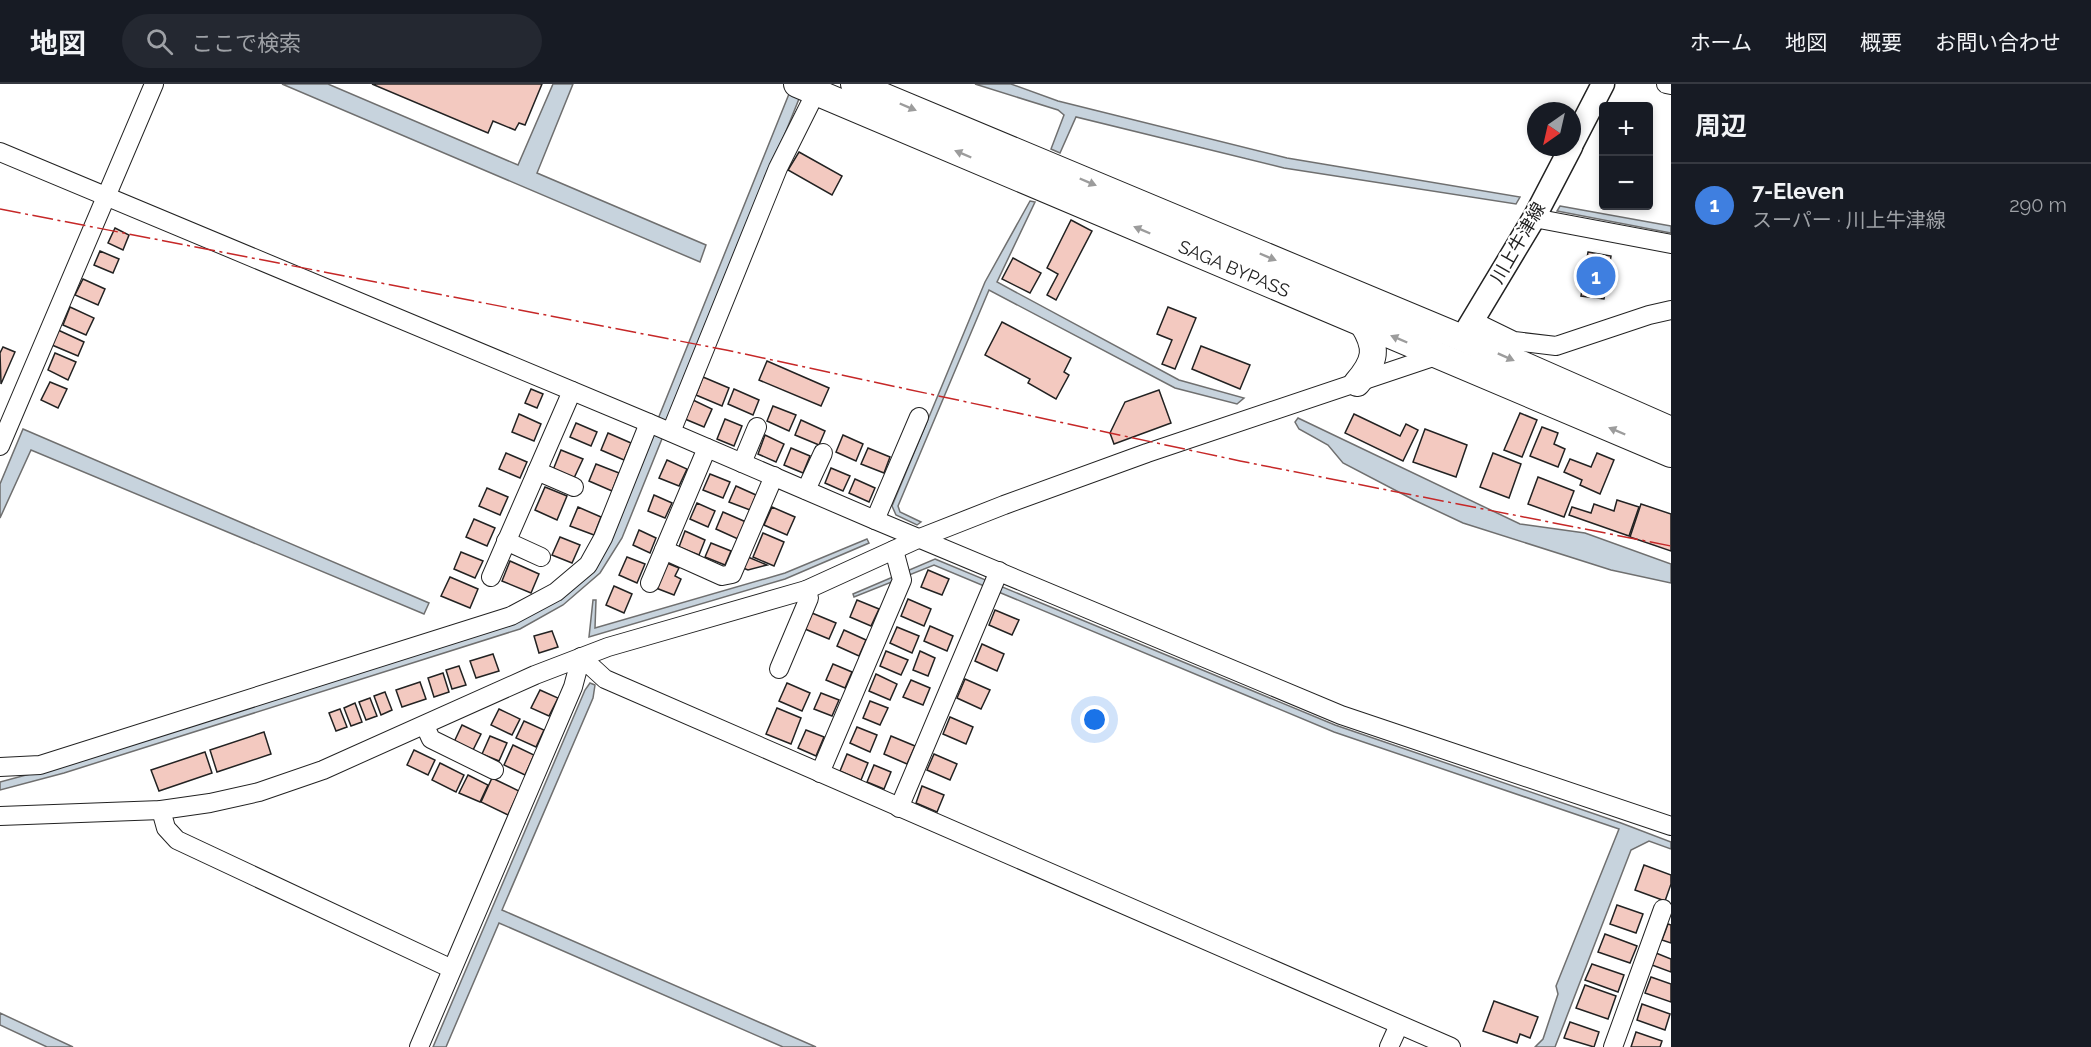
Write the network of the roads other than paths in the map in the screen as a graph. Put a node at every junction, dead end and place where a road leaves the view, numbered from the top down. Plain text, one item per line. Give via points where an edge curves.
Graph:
1 (154, 84) edge
2 (854, 84) edge
3 (1603, 84) edge
4 (1666, 84) edge
5 (1671, 85) edge
6 (811, 87) edge
7 (1581, 127) edge
8 (0, 153) edge
9 (1566, 156) edge
10 (106, 196) junction
11 (1534, 218) junction
12 (1671, 244) edge
13 (1671, 310) edge
14 (1363, 324) junction
15 (1468, 329) junction
16 (1439, 356) junction
17 (1357, 383) junction
18 (572, 391) junction
19 (919, 417) dead end
20 (649, 423) junction
21 (757, 427) dead end
22 (1671, 430) edge
23 (671, 432) junction
24 (0, 446) edge
25 (707, 448) junction
26 (823, 453) dead end
27 (1671, 454) edge
28 (742, 463) junction
29 (537, 471) junction
30 (774, 476) junction
31 (574, 487) dead end
32 (806, 490) junction
33 (875, 520) junction
34 (920, 538) junction
35 (506, 541) junction
36 (664, 550) junction
37 (541, 557) dead end
38 (898, 566) junction
39 (999, 571) junction
40 (491, 577) dead end
41 (650, 583) dead end
42 (806, 590) junction
43 (581, 657) junction
44 (779, 669) dead end
45 (425, 726) junction
46 (0, 767) edge
47 (494, 770) dead end
48 (820, 774) junction
49 (899, 808) junction
50 (161, 810) junction
51 (1, 813) edge
52 (1671, 826) edge
53 (1663, 909) dead end
54 (452, 969) junction
55 (1399, 1025) junction
56 (419, 1047) edge
57 (1389, 1047) edge
58 (1451, 1047) edge
59 (1613, 1047) edge

1 - 10 street
2 -> 15 highway, SAGA BYPASS
3 - 7 main road, 川上牛津線
4 - 5 street
14 -> 6 highway, SAGA BYPASS
6 - 23 street
8 - 10 street
9 - 11 main road, 川上牛津線
10 - 18 street
10 - 24 street
11 - 12 street
11 - 15 main road, 川上牛津線
13 - 15 street via 1556,346 1514,341
16 -> 14 highway, SAGA BYPASS
14 - 17 highway via 1371,336 1374,353
15 - 16 street
15 -> 22 highway, SAGA BYPASS
16 - 17 street
27 -> 16 highway, SAGA BYPASS
17 - 34 street via 1147,453
18 - 20 street
18 - 29 street
19 - 33 street
20 - 23 street
20 - 46 street via 588,566 556,592 511,616 40,765
21 - 28 street
23 - 25 street
25 - 28 street
25 - 36 street
26 - 32 street
28 - 30 street
29 - 31 street
29 - 35 street
30 - 32 street
30 - 36 street via 732,573 722,576
32 - 33 street
33 - 34 street
34 - 38 street
34 - 39 street
35 - 37 street
35 - 40 street
36 - 41 street
38 - 42 street
38 - 48 street
39 - 49 street
39 - 52 street via 1341,715
42 - 43 street
42 - 44 street via 810,598
43 - 45 street
43 - 48 street via 605,679
43 - 54 street via 573,687
45 - 47 street via 431,739
45 - 50 street via 323,770 259,792
48 - 49 street
49 - 55 street
50 - 51 street
50 - 54 street via 166,828 177,840
53 - 59 street
54 - 56 street
55 - 57 street
55 - 58 street

